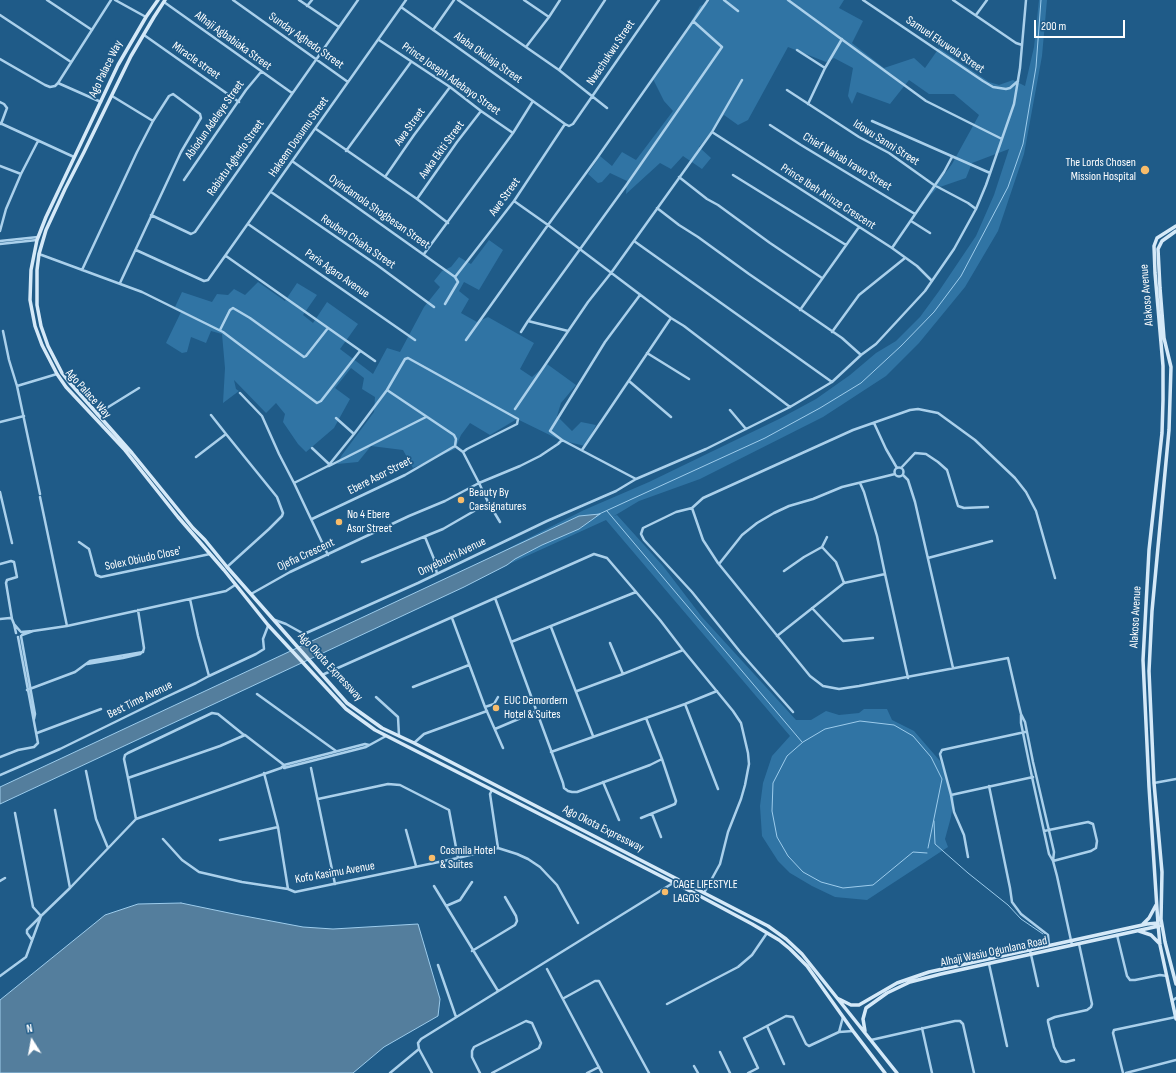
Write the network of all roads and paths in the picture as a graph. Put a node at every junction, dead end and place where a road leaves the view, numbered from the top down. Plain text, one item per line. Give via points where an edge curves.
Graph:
1 (47, 0) edge
2 (111, 0) edge
3 (115, 0) edge
4 (158, 0) edge
5 (233, 0) edge
6 (299, 0) edge
7 (312, 0) edge
8 (358, 0) edge
9 (406, 0) edge
10 (454, 0) edge
11 (458, 0) edge
12 (524, 0) edge
13 (560, 0) edge
14 (605, 0) edge
15 (659, 0) edge
16 (708, 0) edge
17 (724, 0) edge
18 (788, 0) edge
19 (863, 0) edge
20 (953, 0) edge
21 (986, 0) edge
22 (1026, 0) edge
23 (164, 1) edge
24 (307, 6) junction
25 (401, 7) junction
26 (738, 11) dead end
27 (0, 15) edge
28 (976, 15) junction
29 (146, 17) junction
30 (549, 17) junction
31 (693, 21) junction
32 (339, 27) junction
33 (92, 30) junction
34 (433, 30) junction
35 (144, 35) junction
36 (842, 39) junction
37 (379, 40) junction
38 (1022, 45) junction
39 (526, 47) junction
40 (797, 50) dead end
41 (123, 57) junction
42 (0, 59) edge
43 (317, 60) junction
44 (71, 62) junction
45 (128, 62) junction
46 (411, 62) junction
47 (119, 63) junction
48 (125, 68) junction
49 (825, 68) junction
50 (559, 70) junction
51 (261, 72) junction
52 (742, 80) dead end
53 (1018, 80) junction
54 (348, 82) junction
55 (58, 83) junction
56 (450, 87) junction
57 (787, 90) dead end
58 (292, 93) junction
59 (112, 96) junction
60 (592, 96) junction
61 (533, 101) junction
62 (0, 102) edge
63 (101, 102) junction
64 (239, 102) junction
65 (808, 104) junction
66 (607, 108) dead end
67 (482, 111) junction
68 (153, 121) junction
69 (872, 121) dead end
70 (0, 123) edge
71 (565, 124) junction
72 (770, 125) dead end
73 (316, 129) junction
74 (712, 132) junction
75 (514, 133) junction
76 (1002, 139) junction
77 (38, 141) junction
78 (346, 151) junction
79 (952, 157) junction
80 (75, 158) junction
81 (292, 162) junction
82 (0, 166) edge
83 (990, 173) junction
84 (21, 174) junction
85 (733, 174) dead end
86 (385, 177) junction
87 (679, 177) junction
88 (184, 180) dead end
89 (934, 185) junction
90 (271, 192) junction
91 (417, 199) junction
92 (514, 201) junction
93 (657, 208) junction
94 (976, 210) junction
95 (915, 214) junction
96 (151, 216) junction
97 (911, 221) junction
98 (448, 223) junction
99 (248, 224) junction
100 (548, 225) junction
101 (1176, 226) edge
102 (859, 227) junction
103 (0, 231) edge
104 (1176, 232) edge
105 (930, 233) dead end
106 (38, 238) junction
107 (634, 241) junction
108 (0, 242) edge
109 (846, 245) junction
110 (892, 248) junction
111 (580, 249) junction
112 (136, 250) junction
113 (39, 254) junction
114 (424, 254) junction
115 (226, 256) junction
116 (905, 258) junction
117 (82, 270) junction
118 (611, 274) junction
119 (455, 277) junction
120 (822, 278) junction
121 (932, 281) junction
122 (120, 283) junction
123 (640, 295) junction
124 (445, 304) dead end
125 (434, 307) dead end
126 (800, 310) junction
127 (671, 318) junction
128 (528, 320) junction
129 (328, 328) junction
130 (220, 330) junction
131 (3, 331) dead end
132 (521, 332) dead end
133 (568, 332) junction
134 (832, 332) junction
135 (416, 340) dead end
136 (466, 340) dead end
137 (360, 351) junction
138 (647, 353) junction
139 (861, 355) junction
140 (374, 361) dead end
141 (1163, 366) junction
142 (1171, 366) junction
143 (57, 374) junction
144 (688, 379) dead end
145 (629, 381) junction
146 (832, 382) junction
147 (17, 386) junction
148 (139, 388) dead end
149 (387, 390) junction
150 (240, 393) dead end
151 (790, 407) junction
152 (515, 409) dead end
153 (730, 410) dead end
154 (97, 414) junction
155 (211, 415) dead end
156 (24, 416) junction
157 (427, 417) junction
158 (671, 417) dead end
159 (336, 418) dead end
160 (0, 422) edge
161 (874, 423) junction
162 (746, 429) junction
163 (226, 434) junction
164 (354, 434) junction
165 (561, 441) junction
166 (455, 446) junction
167 (312, 448) dead end
168 (582, 450) junction
169 (463, 452) junction
170 (196, 457) dead end
171 (329, 465) junction
172 (898, 468) junction
173 (901, 468) junction
174 (895, 474) junction
175 (903, 474) junction
176 (636, 479) junction
177 (294, 483) junction
178 (480, 483) junction
179 (860, 483) junction
180 (0, 492) edge
181 (40, 494) dead end
182 (40, 497) dead end
183 (488, 502) junction
184 (1154, 504) junction
185 (1162, 504) junction
186 (988, 507) dead end
187 (692, 508) junction
188 (312, 519) junction
189 (500, 522) dead end
190 (425, 537) junction
191 (827, 537) dead end
192 (992, 541) dead end
193 (79, 542) dead end
194 (12, 543) dead end
195 (822, 547) junction
196 (210, 554) junction
197 (328, 555) junction
198 (928, 558) junction
199 (362, 562) dead end
200 (0, 564) edge
201 (719, 564) junction
202 (227, 567) junction
203 (784, 571) dead end
204 (437, 574) junction
205 (884, 574) junction
206 (1055, 578) dead end
207 (844, 583) junction
208 (236, 585) junction
209 (636, 592) junction
210 (1154, 593) junction
211 (251, 594) junction
212 (1147, 594) junction
213 (495, 598) junction
214 (190, 599) junction
215 (812, 608) junction
216 (138, 610) junction
217 (452, 618) junction
218 (0, 619) edge
219 (12, 619) junction
220 (274, 620) junction
221 (14, 624) junction
222 (268, 625) junction
223 (67, 626) junction
224 (551, 626) junction
225 (280, 627) joint
226 (274, 632) joint
227 (20, 634) junction
228 (777, 636) junction
229 (873, 638) dead end
230 (511, 642) junction
231 (610, 643) dead end
232 (683, 650) junction
233 (469, 665) junction
234 (953, 668) junction
235 (623, 674) junction
236 (322, 675) junction
237 (210, 676) junction
238 (908, 678) junction
239 (328, 683) junction
240 (324, 687) junction
241 (413, 687) dead end
242 (29, 690) junction
243 (577, 691) junction
244 (717, 691) junction
245 (257, 694) dead end
246 (376, 697) dead end
247 (498, 697) dead end
248 (685, 704) junction
249 (485, 707) junction
250 (101, 709) dead end
251 (487, 711) junction
252 (535, 712) junction
253 (793, 712) dead end
254 (1022, 714) junction
255 (646, 718) junction
256 (495, 730) junction
257 (1027, 732) junction
258 (37, 733) junction
259 (1023, 733) junction
260 (245, 735) junction
261 (386, 736) junction
262 (399, 736) junction
263 (593, 736) junction
264 (414, 743) junction
265 (503, 748) dead end
266 (551, 752) junction
267 (336, 753) junction
268 (0, 757) edge
269 (662, 759) junction
270 (284, 766) junction
271 (311, 768) dead end
272 (86, 771) dead end
273 (264, 773) junction
274 (0, 775) edge
275 (1036, 776) junction
276 (1032, 777) junction
277 (128, 778) junction
278 (1176, 779) edge
279 (603, 782) junction
280 (1154, 783) junction
281 (989, 786) junction
282 (718, 789) dead end
283 (492, 790) junction
284 (951, 795) junction
285 (318, 799) junction
286 (55, 810) dead end
287 (15, 813) dead end
288 (652, 814) junction
289 (641, 818) dead end
290 (136, 819) junction
291 (618, 820) dead end
292 (278, 827) junction
293 (406, 830) dead end
294 (1044, 830) junction
295 (1049, 830) junction
296 (661, 837) dead end
297 (163, 839) dead end
298 (220, 840) dead end
299 (108, 848) junction
300 (498, 848) junction
301 (968, 856) dead end
302 (458, 858) junction
303 (1053, 861) junction
304 (416, 866) junction
305 (5, 878) dead end
306 (0, 881) edge
307 (472, 882) dead end
308 (673, 882) junction
309 (335, 884) junction
310 (434, 886) dead end
311 (70, 888) junction
312 (288, 889) junction
313 (704, 893) junction
314 (505, 897) dead end
315 (1157, 904) junction
316 (446, 906) junction
317 (41, 916) junction
318 (578, 923) dead end
319 (1160, 923) junction
320 (1137, 928) junction
321 (767, 933) junction
322 (1117, 935) junction
323 (33, 940) junction
324 (1071, 941) junction
325 (1079, 944) junction
326 (1072, 945) junction
327 (1160, 945) junction
328 (1049, 946) junction
329 (472, 951) junction
330 (1031, 952) junction
331 (989, 964) junction
332 (438, 965) dead end
333 (547, 969) dead end
334 (0, 976) edge
335 (1167, 976) junction
336 (1176, 982) edge
337 (1038, 986) dead end
338 (498, 991) junction
339 (1176, 994) edge
340 (564, 998) junction
341 (837, 998) junction
342 (1173, 999) edge
343 (667, 1004) dead end
344 (456, 1017) junction
345 (843, 1017) junction
346 (1176, 1018) edge
347 (767, 1026) junction
348 (922, 1028) junction
349 (853, 1031) junction
350 (839, 1032) junction
351 (870, 1038) junction
352 (1007, 1046) dead end
353 (419, 1049) junction
354 (720, 1052) dead end
355 (1074, 1060) dead end
356 (1176, 1060) edge
357 (784, 1064) dead end
358 (598, 1066) junction
359 (694, 1066) dead end
360 (390, 1073) edge
361 (432, 1073) edge
362 (480, 1073) edge
363 (492, 1073) edge
364 (587, 1073) edge
365 (602, 1073) edge
366 (649, 1073) edge
367 (698, 1073) edge
368 (730, 1073) edge
369 (748, 1073) edge
370 (885, 1073) edge
371 (897, 1073) edge
372 (932, 1073) edge
373 (974, 1073) edge
374 (1125, 1073) edge

1 - 33 street
2 - 33 street
3 - 29 street
4 - 29 main road, Ago Palace Way
5 - 43 street, Sunday Aghedo Street
6 - 24 street
7 - 24 street
8 - 32 street, Rabiatu Aghedo Street
9 - 25 street, Hakeem Dosumu Street
10 - 34 street
11 - 39 street
12 - 30 street
13 - 30 street
14 - 50 street
15 - 60 street, Nwachukwu Street
16 - 31 street
17 - 26 street
18 - 36 street
19 - 53 street, Samuel Ekuwola Street via 993,87 1010,88
20 - 28 street
21 - 28 street
22 - 38 street, Onyebuchi Avenue
23 - 35 main road, Ago Palace Way
23 - 51 street, Alhaji Agbabiaka Street
24 - 32 street
25 - 34 street, Alaba Okulaja Street
25 - 37 street, Hakeem Dosumu Street
27 - 44 street
28 - 38 street
29 - 41 main road, Ago Palace Way
30 - 39 street
31 - 100 street
31 - 111 street via 722,47
32 - 43 street, Rabiatu Aghedo Street
33 - 44 street
34 - 61 street, Alaba Okulaja Street
35 - 45 main road, Ago Palace Way
35 - 64 street, Miracle street
36 - 49 street
36 - 76 street via 926,101
37 - 46 street, Prince Joseph Adebayo Street
37 - 54 street, Hakeem Dosumu Street
38 - 53 street, Onyebuchi Avenue
39 - 50 street
40 - 49 street
41 - 45 main road
41 - 47 main road, Ago Palace Way
42 - 55 street via 50,87
43 - 54 street, Sunday Aghedo Street
43 - 58 street, Rabiatu Aghedo Street
44 - 55 street
45 - 48 main road, Ago Palace Way
46 - 56 street, Prince Joseph Adebayo Street
46 - 78 street
47 - 48 main road
47 - 63 main road, Ago Palace Way
48 - 59 main road, Ago Palace Way
49 - 65 street
50 - 60 street
51 - 58 street, Alhaji Agbabiaka Street
51 - 64 street, Abiodun Adeleye Street
52 - 74 street
53 - 76 street, Onyebuchi Avenue via 1014,104
54 - 73 street, Hakeem Dosumu Street
55 - 63 street
56 - 67 street, Prince Joseph Adebayo Street
56 - 86 street, Awa Street
57 - 65 street, Idowu Sanni Street
58 - 96 street, Rabiatu Aghedo Street via 193,233
59 - 68 street
59 - 113 main road, Ago Palace Way via 46,230
60 - 66 street
60 - 71 street, Nwachukwu Street via 571,125
61 - 71 street, Alaba Okulaja Street
61 - 75 street
62 - 70 street via 7,108
63 - 80 main road, Ago Palace Way
64 - 88 street, Abiodun Adeleye Street
65 - 89 street, Idowu Sanni Street via 889,153
67 - 75 street, Prince Joseph Adebayo Street
67 - 91 street, Awka Ekiti Street
68 - 96 street via 171,94 200,114 201,118 181,152
68 - 117 street via 136,152
69 - 79 street
70 - 77 street
71 - 92 street, Awe Street
72 - 95 street, Chief Wahab Irawo Street
73 - 78 street
73 - 81 street, Hakeem Dosumu Street
74 - 87 street
74 - 102 street, Prince Ibeh Arinze Crescent
75 - 98 street
76 - 83 street, Onyebuchi Avenue
77 - 80 street
77 - 84 street
78 - 86 street
79 - 83 street
79 - 89 street
80 - 106 main road, Ago Palace Way
81 - 90 street, Hakeem Dosumu Street
81 - 114 street, Oyindamola Shogbesan Street
82 - 84 street
83 - 94 street, Onyebuchi Avenue
84 - 103 street
85 - 109 street
86 - 91 street
87 - 93 street
87 - 120 street
89 - 94 street, Idowu Sanni Street via 955,195
89 - 95 street
90 - 99 street, Hakeem Dosumu Street
90 - 125 street, Reuben Chiaha Street
91 - 98 street
92 - 100 street
92 - 119 street, Awe Street
93 - 107 street
93 - 126 street
94 - 121 street, Onyebuchi Avenue
95 - 97 street
96 - 112 street
97 - 105 street
97 - 110 street
98 - 114 street
99 - 115 street, Hakeem Dosumu Street
99 - 135 street, Paris Agaro Avenue
100 - 111 street
100 - 136 street
101 - 141 main road, Alakoso Avenue via 1157,238 1154,246
102 - 109 street
102 - 110 street, Prince Ibeh Arinze Crescent
104 - 142 main road, Alakoso Avenue via 1160,242 1158,248 1164,338
106 - 108 street
106 - 143 main road, Ago Palace Way via 31,270 30,300 35,326
107 - 118 street
107 - 146 street
109 - 120 street
110 - 116 street, Prince Ibeh Arinze Crescent
111 - 118 street
111 - 128 street
112 - 115 street, Hakeem Dosumu Street via 204,281 208,280
112 - 122 street
113 - 117 street
113 - 154 main road, Ago Palace Way via 36,305 48,346 70,383
114 - 119 street, Oyindamola Shogbesan Street
115 - 129 street
116 - 121 street, Prince Ibeh Arinze Crescent
116 - 134 street via 859,295
117 - 122 street
118 - 123 street
118 - 133 street
119 - 124 street via 458,282
120 - 126 street
121 - 139 street, Onyebuchi Avenue via 876,344
122 - 130 street
123 - 127 street
123 - 165 street via 605,342 550,430 550,433
126 - 134 street
127 - 138 street
127 - 151 street
128 - 132 street
128 - 133 street
129 - 130 street via 304,357 233,308
129 - 137 street
130 - 137 street via 317,403
131 - 147 street
133 - 152 street
134 - 139 street
137 - 140 street
138 - 144 street
138 - 145 street
139 - 146 street, Onyebuchi Avenue
141 - 142 main road
141 - 184 main road, Alakoso Avenue via 1162,433
142 - 185 main road, Alakoso Avenue via 1169,430
143 - 147 street
143 - 196 main road, Ago Palace Way via 124,448
145 - 158 street
145 - 168 street
146 - 151 street, Onyebuchi Avenue
147 - 156 street
148 - 154 street
149 - 157 street
149 - 164 street
149 - 169 street via 408,358 518,419 517,424
150 - 177 street via 260,413
151 - 162 street, Onyebuchi Avenue
153 - 162 street
154 - 202 main road, Ago Palace Way
155 - 163 street
156 - 160 street
156 - 181 street
157 - 166 street via 454,435
157 - 171 street
159 - 164 street
161 - 172 street
161 - 187 street via 853,430 703,498
161 - 206 street via 910,410 938,412 975,440 1015,478 1031,499
162 - 176 street, Onyebuchi Avenue
163 - 170 street
163 - 202 street via 277,496 284,513
164 - 171 street
165 - 168 street
165 - 178 street, Ojefia Crescent via 540,456
166 - 169 street
166 - 188 street, Ebere Asor Street via 405,475
167 - 171 street
168 - 176 street
169 - 178 street
171 - 177 street
172 - 173 street
172 - 174 street
173 - 175 street
173 - 186 street via 915,453 926,454 947,470 959,506 971,509
174 - 175 street
174 - 179 street
175 - 198 street via 908,480 915,502
176 - 204 street, Onyebuchi Avenue via 616,491
177 - 188 street
178 - 183 street
178 - 197 street, Ojefia Crescent
179 - 201 street via 789,506 766,518 742,535
179 - 205 street via 878,536
180 - 194 street
182 - 223 street
183 - 189 street
183 - 190 street
184 - 185 main road
184 - 212 main road, Alakoso Avenue
185 - 210 main road, Alakoso Avenue
187 - 201 street via 703,540
187 - 253 street via 676,512 646,526 640,534
188 - 197 street
190 - 199 street
190 - 204 street
191 - 195 street
192 - 198 street
193 - 196 street, Solex Obiudo Close' via 88,548 96,575 101,577
195 - 203 street
195 - 207 street via 836,562
196 - 208 main road, Ago Palace Way
197 - 211 street, Ojefia Crescent via 290,572
198 - 234 street
200 - 219 street via 14,562 17,576 6,583
201 - 228 street
202 - 211 main road, Ago Palace Way
204 - 220 street, Onyebuchi Avenue via 304,634
205 - 207 street
205 - 238 street
207 - 215 street
208 - 214 street via 226,591
208 - 222 main road, Ago Palace Way
209 - 213 street via 607,558 594,554
209 - 224 street
209 - 232 street
210 - 212 main road
210 - 280 main road, Alakoso Avenue via 1149,671
211 - 220 main road, Ago Palace Way
212 - 315 main road, Alakoso Avenue via 1144,683
213 - 217 street
213 - 230 street
214 - 216 street
214 - 237 street
215 - 228 street
215 - 229 street via 840,640
216 - 223 street
216 - 242 street via 143,652 90,661 75,672
217 - 233 street
217 - 236 street
218 - 219 street
219 - 221 street
220 - 225 main road, Ago Palace Way
221 - 227 street
221 - 227 street via 16,633
222 - 226 main road, Ago Palace Way
222 - 237 street, Best Time Avenue via 263,639 264,649
223 - 227 street
224 - 230 street
224 - 243 street
225 - 236 main road, Ago Okota Expressway
226 - 240 main road, Ago Okota Expressway
227 - 242 street
228 - 238 street via 814,680 827,688 839,689
230 - 252 street
231 - 235 street
232 - 235 street
232 - 244 street
233 - 241 street
233 - 249 street
234 - 238 street
234 - 254 street via 1008,658
235 - 243 street
236 - 239 main road, Ago Okota Expressway
237 - 274 street, Best Time Avenue via 60,749
239 - 240 main road
239 - 262 main road, Ago Okota Expressway via 355,710
240 - 261 main road, Ago Okota Expressway via 365,725
242 - 258 street
243 - 263 street
244 - 248 street
244 - 313 street via 741,723 748,764 745,785 728,832 720,864
245 - 267 street
246 - 262 street via 398,717
247 - 249 street via 494,704
248 - 255 street
248 - 282 street
249 - 251 street
250 - 258 street
251 - 256 street
251 - 264 street via 424,734
252 - 256 street
252 - 266 street
254 - 257 street
254 - 259 street
255 - 263 street
255 - 269 street
256 - 265 street
257 - 259 street
257 - 275 street
258 - 268 street via 36,746
259 - 276 street
259 - 284 street via 942,750 940,754
260 - 270 street
260 - 277 street
260 - 277 street via 218,714 212,713 125,755
261 - 267 street via 369,745 364,744
261 - 283 main road, Ago Okota Expressway
262 - 264 main road, Ago Okota Expressway
263 - 266 street
264 - 313 main road, Ago Okota Expressway
266 - 279 street via 564,788 568,791 577,792
267 - 270 street
269 - 279 street
269 - 288 street via 676,801 675,804
270 - 273 street
271 - 285 street
272 - 299 street via 96,820
273 - 290 street
273 - 292 street
275 - 276 street
275 - 295 street
276 - 281 street
276 - 294 street
277 - 290 street
278 - 280 street
279 - 291 street
280 - 319 main road, Alakoso Avenue via 1162,872
281 - 284 street
281 - 328 street via 1012,902 1021,914 1048,935
283 - 300 street via 490,794
283 - 308 main road, Ago Okota Expressway
284 - 301 street
285 - 302 street via 388,784 400,785 449,810
285 - 309 street
286 - 311 street
287 - 317 street via 33,907
288 - 289 street
288 - 296 street
290 - 299 street
292 - 298 street
292 - 312 street
293 - 304 street
294 - 295 street
294 - 303 street
295 - 303 street via 1054,852
295 - 303 street via 1090,822 1093,824 1097,841 1094,850
297 - 312 street, Kofo Kasimu Avenue via 182,860 199,872
299 - 311 street
300 - 302 street, Kofo Kasimu Avenue
300 - 318 street via 522,856 540,867 557,885
302 - 304 street, Kofo Kasimu Avenue
303 - 324 street
304 - 309 street, Kofo Kasimu Avenue
305 - 306 street
307 - 316 street via 460,900
308 - 321 main road, Ago Okota Expressway
308 - 338 street
309 - 312 street, Kofo Kasimu Avenue via 295,892
310 - 316 street
311 - 317 street
313 - 341 main road, Ago Okota Expressway via 768,926 786,939 802,954
314 - 329 street via 516,916 515,925
315 - 319 main road, Alakoso Avenue
315 - 320 main road via 1149,918
316 - 329 street
317 - 323 street
317 - 323 street via 27,930
319 - 320 main road, Alhaji Wasiu Ogunlana Road
319 - 327 main road, Alakoso Avenue
319 - 336 main road, Alakoso Avenue
320 - 322 main road, Alhaji Wasiu Ogunlana Road
320 - 324 main road, Alhaji Wasiu Ogunlana Road
320 - 327 main road
321 - 343 street via 752,955 738,967
321 - 345 main road, Ago Okota Expressway via 790,949 807,966
322 - 325 main road, Alhaji Wasiu Ogunlana Road
322 - 335 street via 1130,980
323 - 334 street via 26,957
324 - 326 street
324 - 328 main road, Alhaji Wasiu Ogunlana Road
325 - 326 main road, Alhaji Wasiu Ogunlana Road
325 - 355 street via 1091,1007 1048,1020 1059,1057 1066,1062
326 - 330 main road, Alhaji Wasiu Ogunlana Road
327 - 335 main road, Alakoso Avenue
328 - 330 main road, Alhaji Wasiu Ogunlana Road
329 - 338 street
330 - 331 main road, Alhaji Wasiu Ogunlana Road
330 - 337 street
330 - 341 main road, Alhaji Wasiu Ogunlana Road via 918,975 893,985 859,1005 847,1004
331 - 351 main road, Alhaji Wasiu Ogunlana Road via 920,979 869,1004 864,1011 863,1024
331 - 352 street
332 - 344 street
333 - 340 street
335 - 342 main road, Alakoso Avenue
338 - 344 street
339 - 342 street
340 - 358 street
340 - 366 street via 599,981
341 - 351 main road, Ago Okota Expressway
342 - 346 main road, Alakoso Avenue
344 - 353 street via 421,1038 418,1043
345 - 349 main road, Ago Okota Expressway
345 - 350 street
346 - 374 street via 1114,1030
347 - 350 street via 790,1016 806,1044 810,1046
347 - 357 street
347 - 369 street via 744,1038 758,1068
348 - 351 street
348 - 372 street
348 - 373 street via 955,1020 962,1022
349 - 350 street
349 - 370 main road, Ago Okota Expressway
351 - 371 main road, Ago Okota Expressway
353 - 360 street
353 - 361 street
354 - 368 street
356 - 374 street
358 - 364 street
358 - 365 street
359 - 367 street
362 - 363 street via 472,1056 474,1047 526,1021 532,1023 541,1043 539,1048

